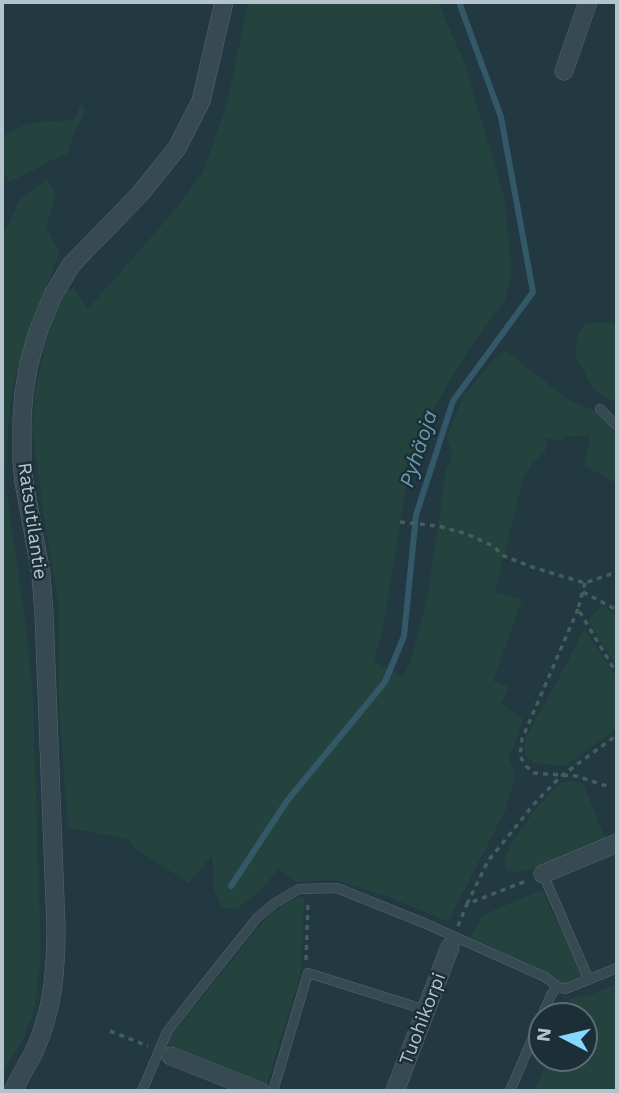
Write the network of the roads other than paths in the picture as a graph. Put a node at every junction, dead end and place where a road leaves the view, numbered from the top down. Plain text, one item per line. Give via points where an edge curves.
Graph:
1 (224, 2) edge
2 (588, 2) edge
3 (564, 71) dead end
4 (600, 409) dead end
5 (617, 426) edge
6 (617, 843) edge
7 (543, 874) joint
8 (453, 942) junction
9 (617, 968) edge
10 (589, 980) junction
11 (557, 986) junction
12 (548, 1002) edge
13 (426, 1010) junction
14 (528, 1049) edge
15 (165, 1053) junction
16 (13, 1091) edge
17 (142, 1091) edge
18 (260, 1091) edge
19 (273, 1091) edge
20 (395, 1091) edge
21 (510, 1091) edge

1 - 16 street, Ratsutilantie via 201,101 177,148 71,265 53,295 29,363 22,460 44,614 56,967 42,1030
2 - 3 street
4 - 5 lane
6 - 7 street
7 - 10 lane
8 - 11 lane
8 - 13 street, Tuohikorpi
8 - 15 lane via 337,888 299,889 257,918 167,1032
9 - 10 lane
10 - 11 lane via 565,989
11 - 12 lane
13 - 19 lane via 308,973
13 - 20 street, Tuohikorpi
14 - 21 lane
15 - 17 lane
15 - 18 street

